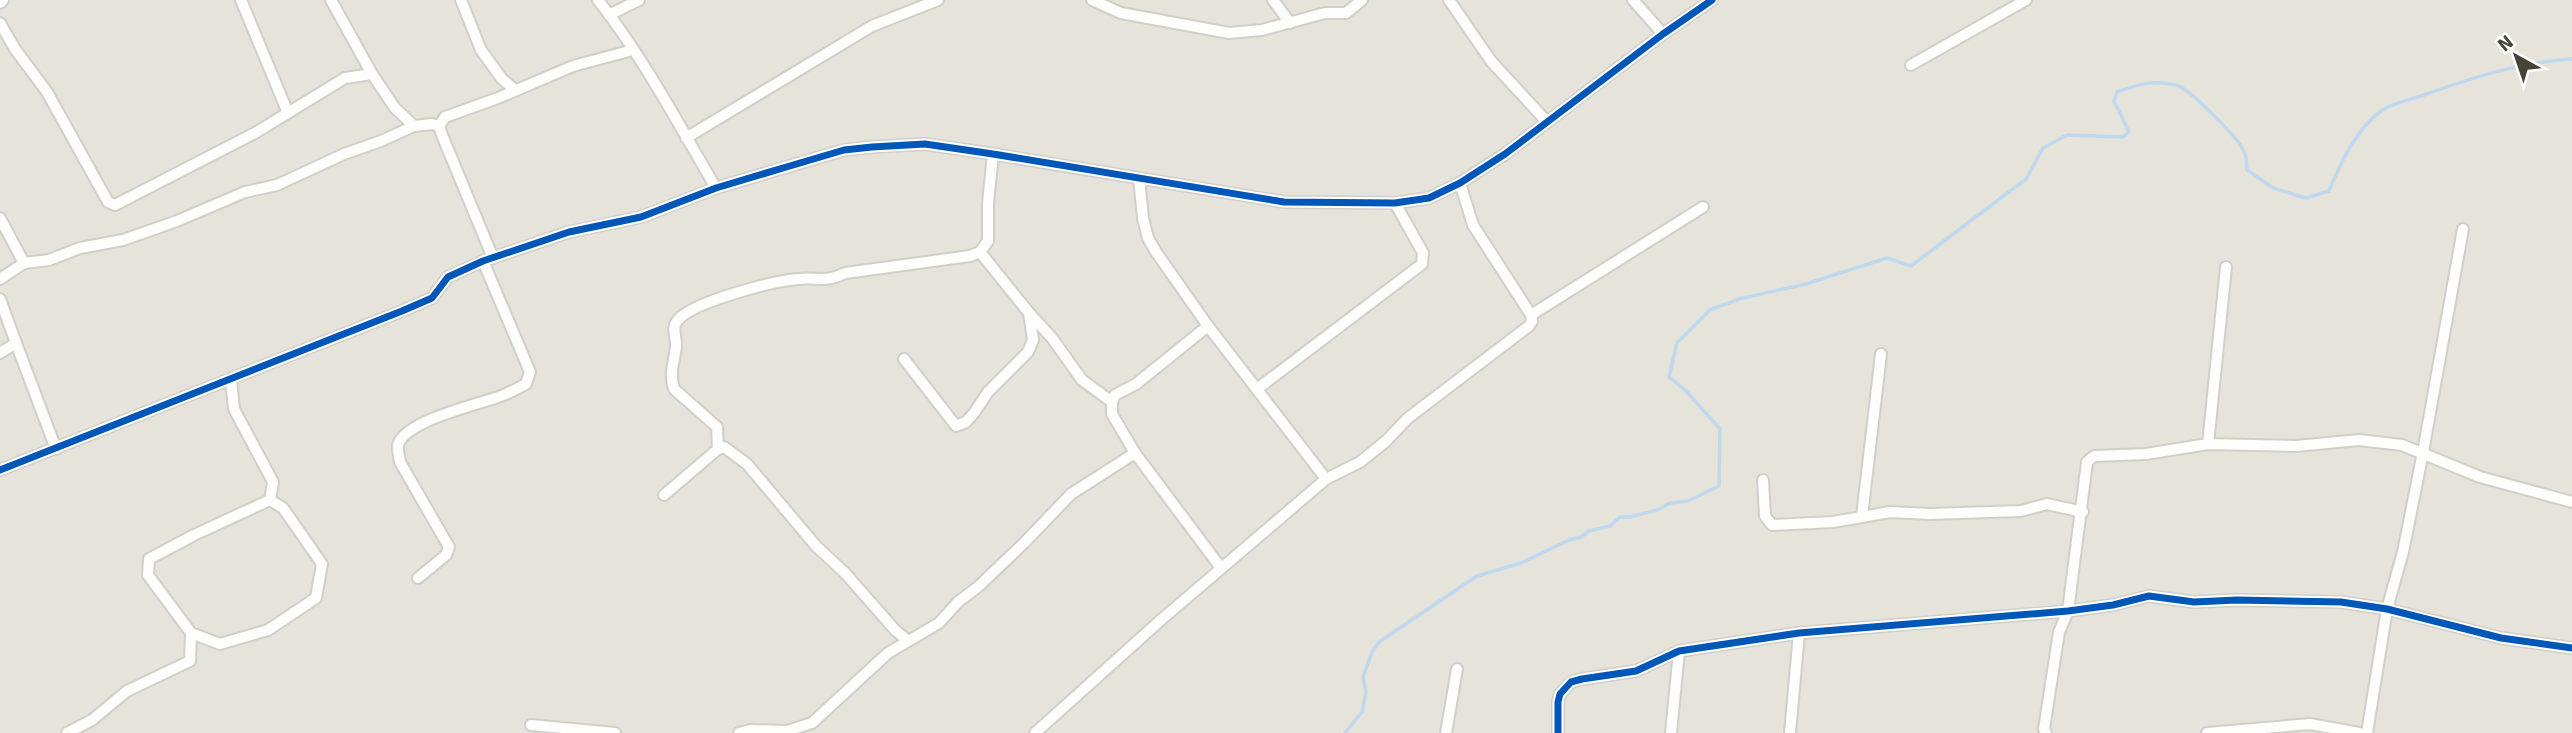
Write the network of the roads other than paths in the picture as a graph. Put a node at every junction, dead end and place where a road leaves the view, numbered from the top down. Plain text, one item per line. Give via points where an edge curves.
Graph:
1 (242, 0) edge
2 (331, 0) edge
3 (461, 0) edge
4 (597, 0) edge
5 (639, 0) edge
6 (938, 0) edge
7 (1092, 0) edge
8 (1273, 0) edge
9 (1362, 0) edge
10 (1448, 0) edge
11 (1633, 0) edge
12 (1712, 0) edge
13 (2026, 0) edge
14 (609, 15) junction
15 (0, 23) edge
16 (1290, 23) junction
17 (1663, 34) junction
18 (633, 50) junction
19 (1911, 65) dead end
20 (372, 74) junction
21 (515, 90) junction
22 (288, 113) junction
23 (1547, 122) junction
24 (414, 126) junction
25 (439, 127) junction
26 (686, 138) junction
27 (993, 153) junction
28 (1139, 178) junction
29 (1460, 183) junction
30 (716, 188) junction
31 (1395, 203) junction
32 (1703, 207) dead end
33 (0, 218) edge
34 (2463, 229) dead end
35 (981, 252) junction
36 (488, 259) junction
37 (24, 262) junction
38 (2225, 267) dead end
39 (0, 279) edge
40 (0, 299) edge
41 (1029, 313) junction
42 (1531, 316) junction
43 (1208, 326) junction
44 (16, 343) junction
45 (0, 353) edge
46 (1881, 354) dead end
47 (904, 359) dead end
48 (231, 380) junction
49 (1257, 389) junction
50 (1112, 402) junction
51 (2208, 444) junction
52 (56, 449) junction
53 (718, 449) junction
54 (1136, 453) junction
55 (2423, 453) junction
56 (0, 470) edge
57 (1326, 479) junction
58 (1763, 480) dead end
59 (664, 495) dead end
60 (270, 500) junction
61 (2572, 502) edge
62 (2083, 512) junction
63 (1862, 516) junction
64 (1221, 568) junction
65 (418, 578) dead end
66 (2387, 609) junction
67 (2068, 611) junction
68 (191, 633) junction
69 (1799, 633) junction
70 (907, 640) junction
71 (2572, 648) edge
72 (1679, 651) junction
73 (1457, 669) dead end
74 (812, 723) junction
75 (531, 725) dead end
76 (67, 733) edge
77 (615, 733) edge
78 (739, 733) edge
79 (819, 733) edge
80 (1035, 733) edge
81 (1446, 733) edge
82 (1558, 733) edge
83 (1671, 733) edge
84 (1793, 733) edge
85 (2046, 733) edge
86 (2207, 733) edge
87 (2359, 733) edge
88 (2367, 733) edge

1 - 22 street
2 - 20 street
3 - 21 street via 481,50
4 - 14 street
5 - 14 street
6 - 26 street via 872,26
7 - 16 street via 1121,13 1229,33
8 - 16 street
9 - 16 street via 1346,13 1325,13
10 - 23 street via 1491,61
11 - 17 street
12 - 17 street
13 - 19 street
14 - 18 street
15 - 22 street via 47,92 108,202 115,205
17 - 23 street
18 - 21 street via 572,66
18 - 26 street
20 - 22 street via 345,78
20 - 24 street
21 - 25 street via 445,117
23 - 29 street
24 - 25 street
24 - 37 street via 277,185 245,192 124,240
25 - 36 street
26 - 30 street
27 - 28 street
27 - 30 street via 925,144 844,150
27 - 35 street via 988,241
28 - 31 street via 1284,202
28 - 43 street via 1148,238
29 - 31 street via 1429,198
29 - 42 street via 1473,225
30 - 36 street via 641,216 569,232
31 - 49 street via 1423,253 1422,264
32 - 42 street
33 - 37 street
34 - 55 street
35 - 41 street
35 - 53 street via 845,273 831,280 765,285 720,298 680,318 674,329 671,380 674,389 717,427
36 - 48 street via 448,277 432,298
36 - 65 street via 530,372 526,384 507,394 421,424 402,437 397,448 400,462 449,547 446,555
37 - 39 street
38 - 51 street
40 - 44 street
41 - 47 street via 1034,340 1028,352 965,422 956,426
41 - 50 street via 1082,380
42 - 57 street via 1529,326 1408,418 1360,462
43 - 49 street
43 - 50 street via 1136,384 1115,395
44 - 45 street
44 - 52 street
46 - 63 street
48 - 52 street
48 - 60 street via 234,409 273,482
49 - 57 street
50 - 54 street via 1112,414
51 - 55 street via 2296,446 2359,440 2402,445
51 - 62 street via 2094,456 2087,462
52 - 56 street
53 - 59 street
53 - 70 street via 724,447 747,464 816,546
54 - 64 street
54 - 70 street via 1071,494 939,623
55 - 61 street via 2480,477
55 - 66 street
57 - 64 street
58 - 63 street via 1765,516 1772,525
60 - 68 street via 149,559 148,575
60 - 68 street via 284,508 323,564 316,598 268,630 220,644
62 - 63 street via 2047,504 2021,511
62 - 67 street
64 - 80 street
66 - 67 street via 2341,602 2194,601 2156,596
66 - 71 street via 2501,638
66 - 88 street
67 - 69 street
67 - 85 street via 2059,632
68 - 76 street via 190,660 127,691 92,720
69 - 72 street
69 - 84 street
70 - 74 street
72 - 82 street via 1636,671 1571,682 1560,694
72 - 83 street
73 - 81 street
74 - 78 street via 787,731
74 - 79 street
75 - 77 street
86 - 87 street via 2310,724

